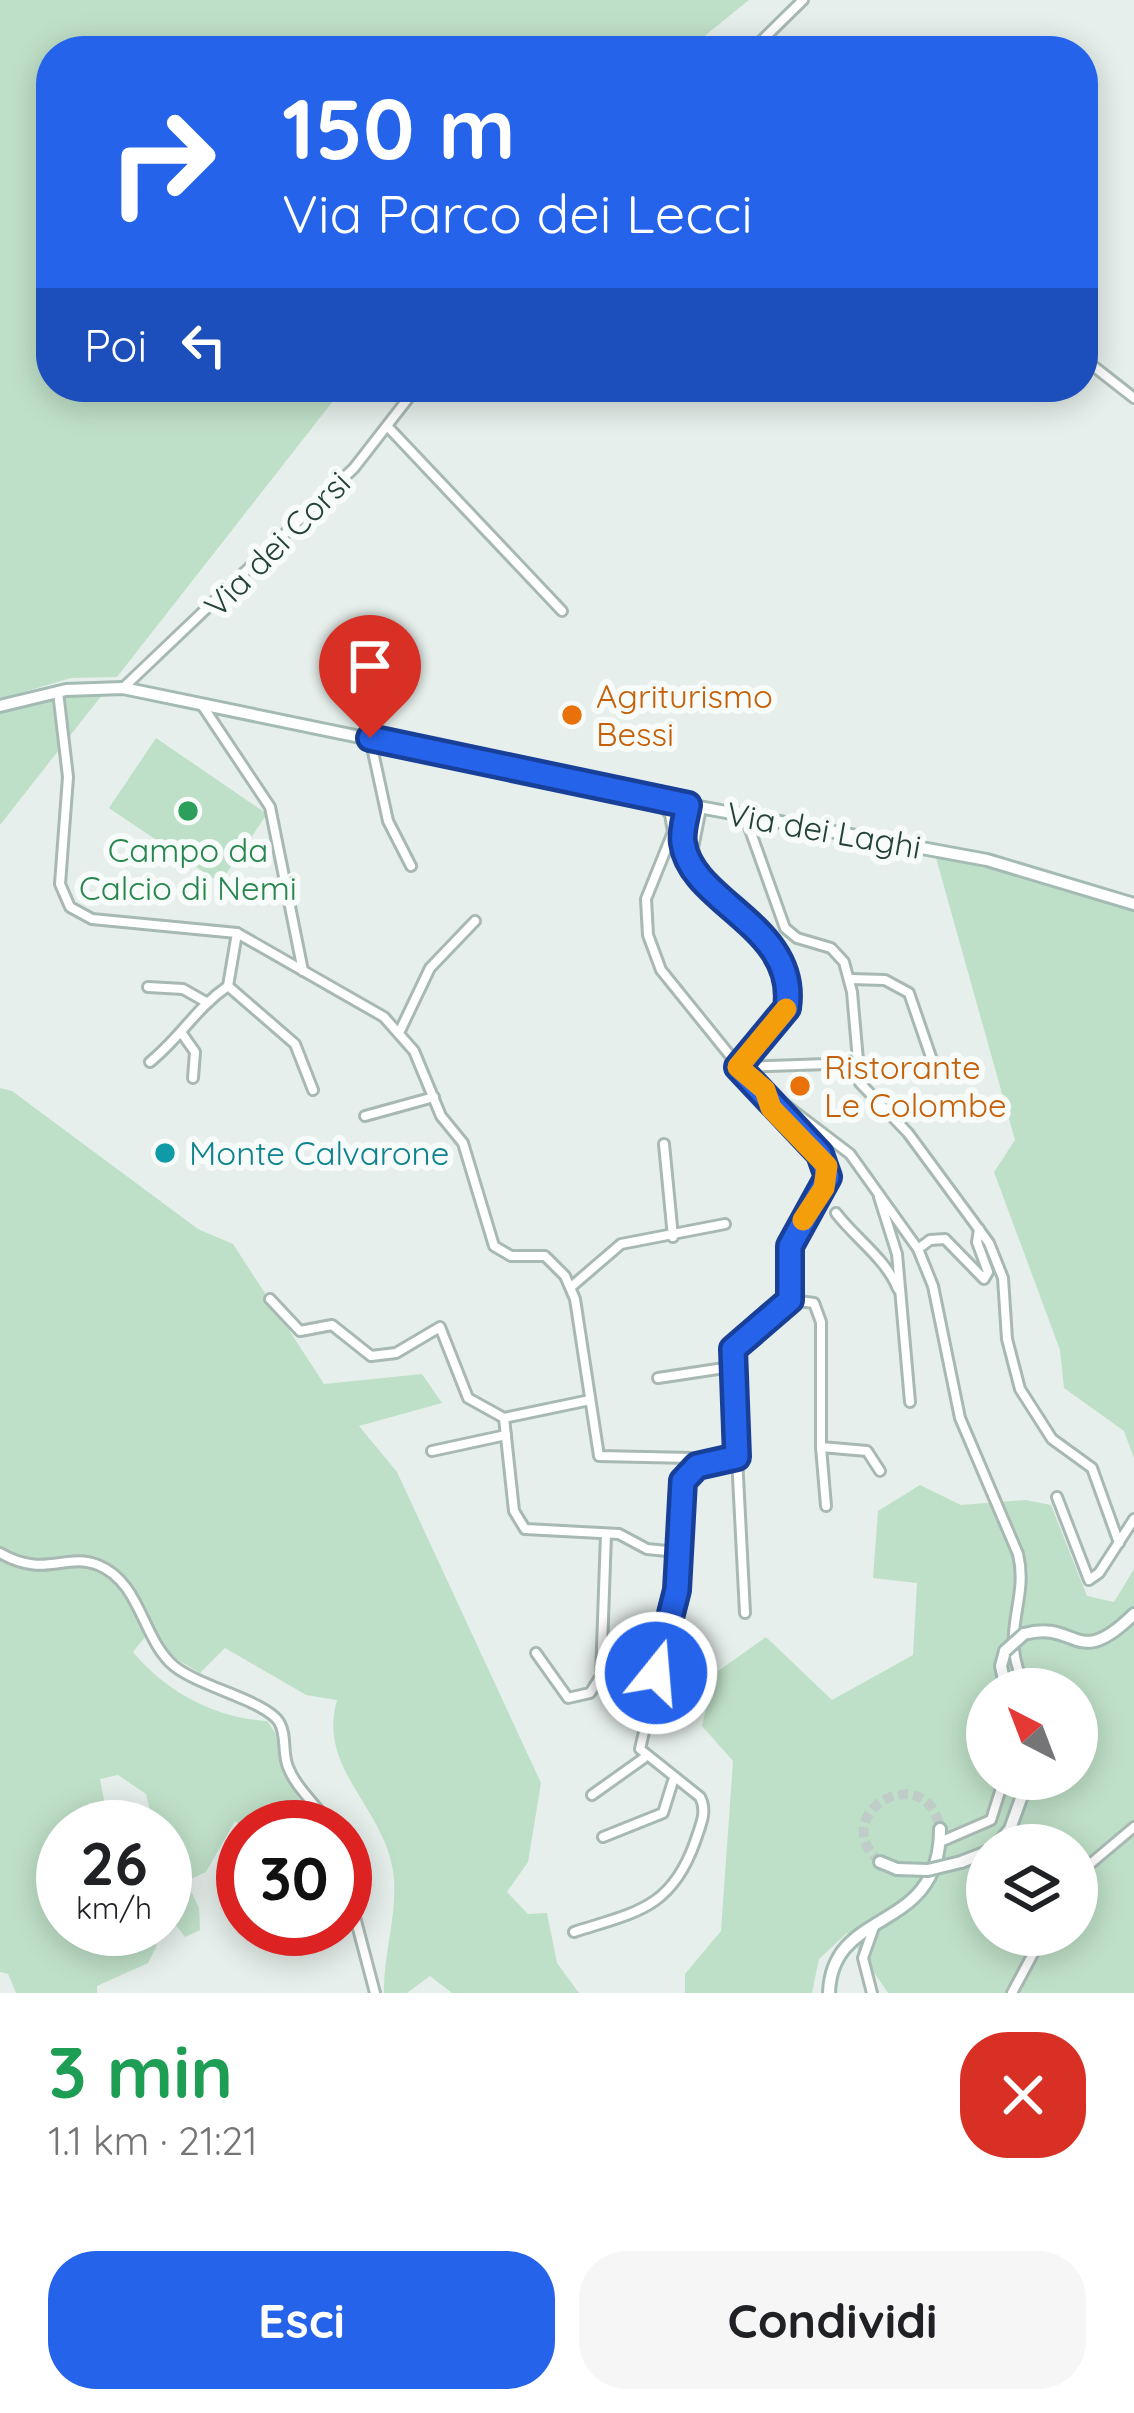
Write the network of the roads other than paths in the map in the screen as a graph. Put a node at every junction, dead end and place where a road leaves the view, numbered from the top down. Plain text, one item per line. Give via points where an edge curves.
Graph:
1 (802, 0) edge
2 (766, 36) edge
3 (1098, 370) edge
4 (1134, 398) edge
5 (406, 402) edge
6 (388, 428) junction
7 (562, 611) dead end
8 (123, 688) junction
9 (58, 692) junction
10 (202, 705) junction
11 (0, 706) edge
12 (370, 738) junction
13 (653, 797) junction
14 (690, 805) junction
15 (745, 816) junction
16 (673, 832) junction
17 (410, 866) dead end
18 (1134, 904) edge
19 (476, 921) dead end
20 (237, 933) junction
21 (303, 971) junction
22 (850, 979) junction
23 (228, 986) junction
24 (148, 987) dead end
25 (206, 1002) junction
26 (399, 1033) junction
27 (183, 1035) junction
28 (931, 1058) dead end
29 (150, 1062) dead end
30 (856, 1063) junction
31 (738, 1067) junction
32 (193, 1078) dead end
33 (313, 1090) dead end
34 (765, 1090) junction
35 (434, 1097) junction
36 (365, 1116) dead end
37 (664, 1144) dead end
38 (875, 1184) junction
39 (836, 1214) dead end
40 (724, 1224) dead end
41 (979, 1229) junction
42 (674, 1237) junction
43 (896, 1247) junction
44 (918, 1249) junction
45 (879, 1259) junction
46 (571, 1287) junction
47 (901, 1296) junction
48 (270, 1300) dead end
49 (790, 1300) junction
50 (730, 1367) junction
51 (658, 1378) dead end
52 (590, 1400) junction
53 (910, 1402) dead end
54 (504, 1418) junction
55 (506, 1435) junction
56 (821, 1447) junction
57 (432, 1451) dead end
58 (737, 1457) junction
59 (701, 1464) junction
60 (880, 1471) dead end
61 (1058, 1497) dead end
62 (826, 1506) dead end
63 (1134, 1519) edge
64 (606, 1534) junction
65 (1118, 1543) junction
66 (677, 1552) junction
67 (0, 1553) edge
68 (745, 1613) dead end
69 (1134, 1615) edge
70 (536, 1653) dead end
71 (1002, 1668) edge
72 (1021, 1668) edge
73 (644, 1757) junction
74 (673, 1781) junction
75 (592, 1795) dead end
76 (311, 1800) edge
77 (997, 1800) edge
78 (1134, 1827) edge
79 (940, 1836) joint
80 (603, 1837) dead end
81 (1098, 1858) edge
82 (966, 1860) edge
83 (882, 1864) dead end
84 (875, 1926) junction
85 (574, 1932) dead end
86 (367, 1956) edge
87 (1032, 1956) edge
88 (375, 1993) edge
89 (829, 1993) edge
90 (872, 1993) edge
91 (1012, 1993) edge

1 - 2 street
3 - 4 street
5 - 6 street, Via dei Corsi
6 - 7 street
6 - 8 street, Via dei Corsi
8 - 9 main road, Via dei Laghi
8 - 10 main road, Via dei Laghi
9 - 11 main road, Via dei Laghi
9 - 20 street via 68,777 60,884 67,903 88,918
10 - 12 main road, Via dei Laghi
10 - 21 street via 270,807
12 - 13 main road, Via dei Laghi
12 - 17 street via 386,814
13 - 14 main road, Via dei Laghi
13 - 16 street via 670,814
14 - 15 main road, Via dei Laghi
14 - 16 street
14 - 31 street via 683,842 697,871 787,974 787,1008
15 - 18 main road, Via dei Laghi via 1006,864
15 - 22 street via 785,928 835,950
16 - 31 street via 646,893 650,941 674,992
19 - 26 street via 430,968
20 - 21 street
20 - 23 street
21 - 26 street via 362,1001
22 - 28 street via 885,980 909,993
22 - 30 street
23 - 25 street
23 - 33 street via 291,1039
24 - 25 street via 183,989
25 - 27 street
26 - 35 street
27 - 29 street
27 - 32 street via 195,1052
30 - 31 street
30 - 41 street via 862,1088 908,1133
31 - 34 street
34 - 38 street via 836,1141
34 - 49 street via 771,1108 828,1171 790,1246
35 - 36 street
35 - 46 street via 463,1143 494,1246 511,1256 544,1256
37 - 42 street
38 - 43 street
38 - 44 street
39 - 45 street
40 - 42 street
41 - 44 street via 984,1279 950,1241
41 - 65 street via 1001,1272 1023,1395 1052,1439 1092,1468
42 - 46 street via 613,1248
43 - 45 street
43 - 47 street
44 - 72 street via 960,1418 1018,1554 1010,1632
45 - 47 street
46 - 52 street
47 - 53 street
48 - 54 street via 300,1331 332,1325 371,1355 396,1353 440,1327 468,1398
49 - 50 street via 739,1340
49 - 56 street via 814,1303 821,1324
50 - 51 street
50 - 58 street
52 - 54 street
52 - 59 street via 602,1459
54 - 55 street
55 - 57 street
55 - 64 street via 521,1527
56 - 60 street via 867,1450
56 - 62 street
58 - 59 street
58 - 68 street
59 - 66 street via 683,1481
61 - 65 street via 1089,1580
63 - 65 street
64 - 66 street
64 - 70 street via 601,1676 590,1693 568,1698
66 - 73 street via 677,1590 640,1745
67 - 76 street via 32,1568 90,1563 110,1572 172,1664 277,1720 289,1770
69 - 71 main road, bridge via 1091,1644 1024,1634 1005,1651
73 - 74 street
73 - 75 street
74 - 80 street via 660,1815
74 - 85 street via 705,1807 682,1873 650,1907
77 - 79 street via 991,1820
78 - 81 street
79 - 84 main road via 935,1866 917,1896
82 - 83 main road, bridge via 928,1870
84 - 89 main road via 838,1952
84 - 90 street via 863,1958
86 - 88 street
87 - 91 street

